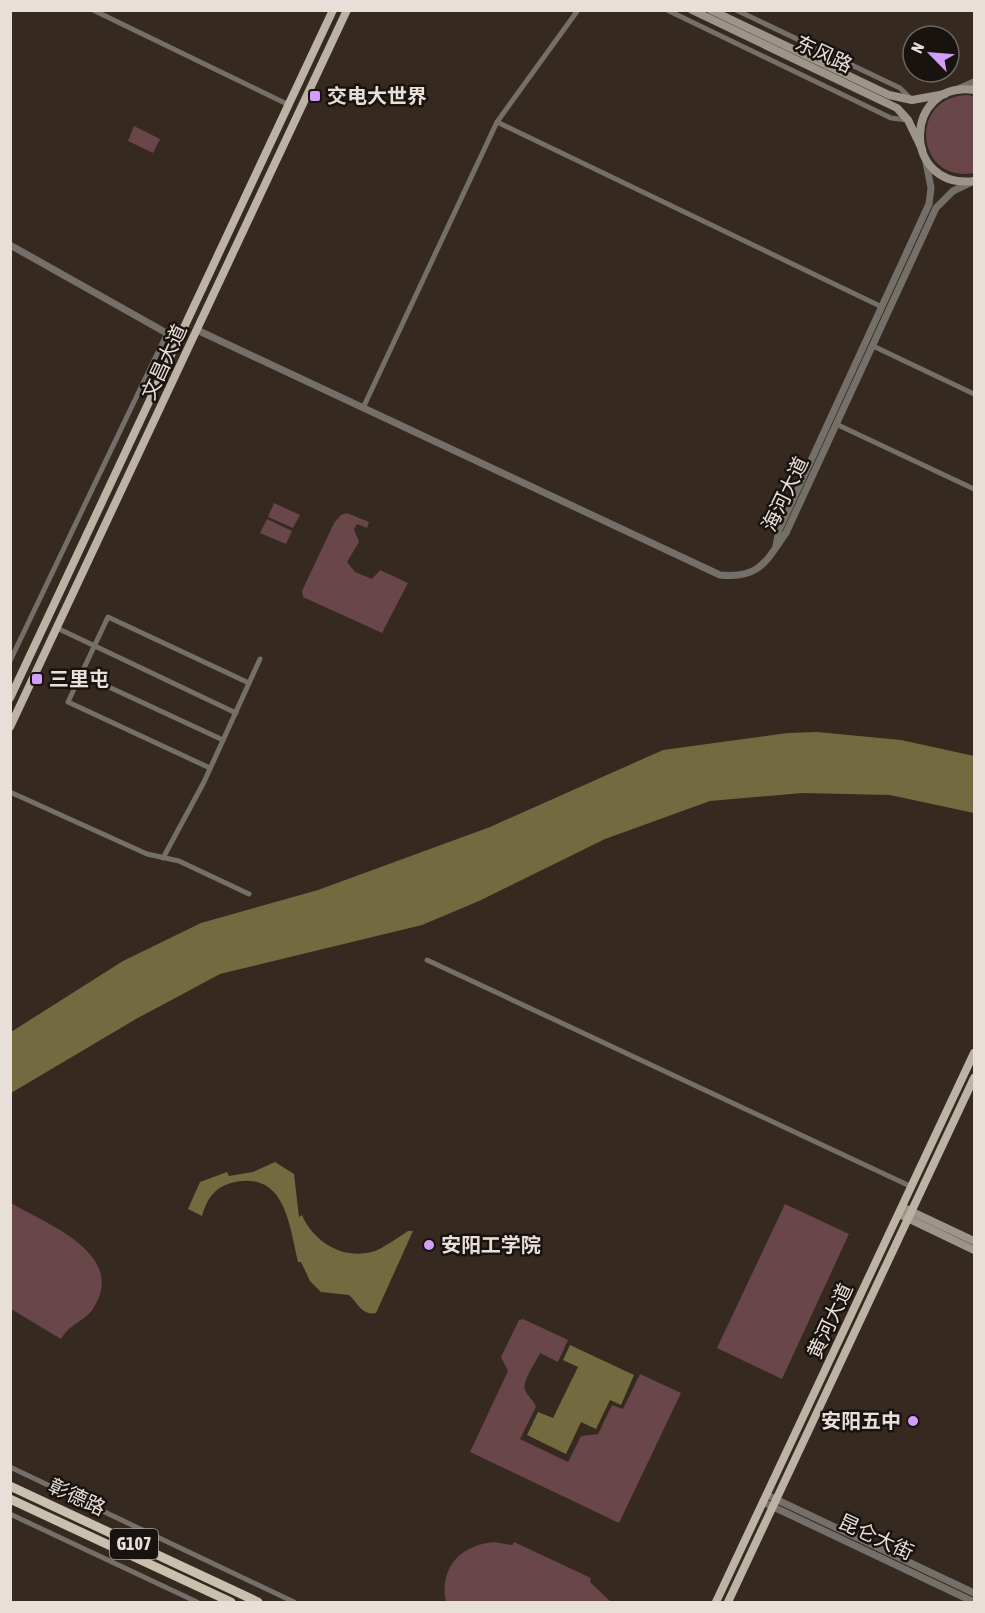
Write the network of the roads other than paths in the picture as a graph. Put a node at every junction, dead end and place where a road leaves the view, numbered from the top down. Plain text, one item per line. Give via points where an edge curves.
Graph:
1 (93, 10) edge
2 (333, 10) edge
3 (347, 10) edge
4 (578, 10) edge
5 (667, 10) edge
6 (692, 10) edge
7 (711, 10) edge
8 (736, 10) edge
9 (975, 82) edge
10 (958, 89) junction
11 (975, 90) edge
12 (945, 94) junction
13 (912, 100) junction
14 (289, 105) junction
15 (908, 120) junction
16 (497, 122) junction
17 (923, 153) junction
18 (974, 181) edge
19 (10, 245) edge
20 (882, 307) junction
21 (197, 330) junction
22 (167, 333) junction
23 (179, 340) junction
24 (873, 346) junction
25 (975, 394) edge
26 (363, 408) junction
27 (836, 424) junction
28 (975, 489) edge
29 (776, 548) junction
30 (57, 628) junction
31 (94, 646) junction
32 (260, 659) dead end
33 (10, 661) edge
34 (81, 674) junction
35 (249, 683) junction
36 (10, 698) edge
37 (236, 712) junction
38 (10, 727) edge
39 (223, 740) junction
40 (210, 768) junction
41 (10, 792) edge
42 (163, 858) junction
43 (249, 894) dead end
44 (427, 960) dead end
45 (975, 1053) edge
46 (975, 1078) edge
47 (912, 1187) junction
48 (900, 1211) junction
49 (910, 1215) junction
50 (975, 1241) edge
51 (975, 1250) edge
52 (10, 1467) edge
53 (10, 1486) edge
54 (10, 1499) edge
55 (765, 1499) junction
56 (775, 1503) junction
57 (10, 1514) edge
58 (975, 1593) edge
59 (197, 1602) edge
60 (231, 1602) edge
61 (258, 1602) edge
62 (294, 1602) edge
63 (716, 1602) edge
64 (728, 1602) edge
65 (975, 1602) edge

1 - 14 street
2 - 14 main road, 文昌大道
3 - 21 main road, 文昌大道
4 - 16 street
5 - 15 street via 891,118
6 - 15 main road, 东风路 via 885,102
7 - 13 main road, 东风路 via 889,95
8 - 13 street via 900,88
9 - 10 street
10 - 11 main road
10 - 12 main road, 东风路
12 - 13 main road, 东风路
12 - 17 main road via 933,102 922,121
14 - 23 main road, 文昌大道
15 - 17 main road, 东风路
16 - 20 street
16 - 26 street
17 - 18 main road, 东风路 via 945,177
17 - 20 street, 海河大道 via 931,188 929,204
18 - 24 street, 海河大道 via 953,191 936,208
19 - 22 street
20 - 29 street, 海河大道 via 779,530
21 - 26 street
21 - 30 main road, 文昌大道
22 - 23 street
22 - 33 street
23 - 36 main road, 文昌大道
24 - 25 street
24 - 27 street, 海河大道
26 - 29 street via 720,575 732,577 752,572 769,560
27 - 28 street
27 - 29 street, 海河大道
30 - 31 street
30 - 38 main road, 文昌大道
31 - 34 street
31 - 35 street via 108,617
31 - 37 street
32 - 35 street
34 - 39 street
34 - 40 street via 69,702
35 - 37 street
37 - 39 street
39 - 40 street
40 - 42 street
41 - 42 street
42 - 43 street via 179,861
44 - 47 street
45 - 47 main road, 黄河大道
46 - 49 main road, 黄河大道
47 - 48 main road, 黄河大道
48 - 49 main road
48 - 55 main road, 黄河大道
49 - 50 main road
49 - 51 main road
49 - 56 main road, 黄河大道
52 - 62 street
53 - 61 highway, 彰德路 / G107
54 - 60 highway, 彰德路 / G107
55 - 56 street, 昆仑大街
55 - 63 main road, 黄河大道
56 - 58 street, 昆仑大街
56 - 64 main road, 黄河大道
56 - 65 street, 昆仑大街
57 - 59 street

